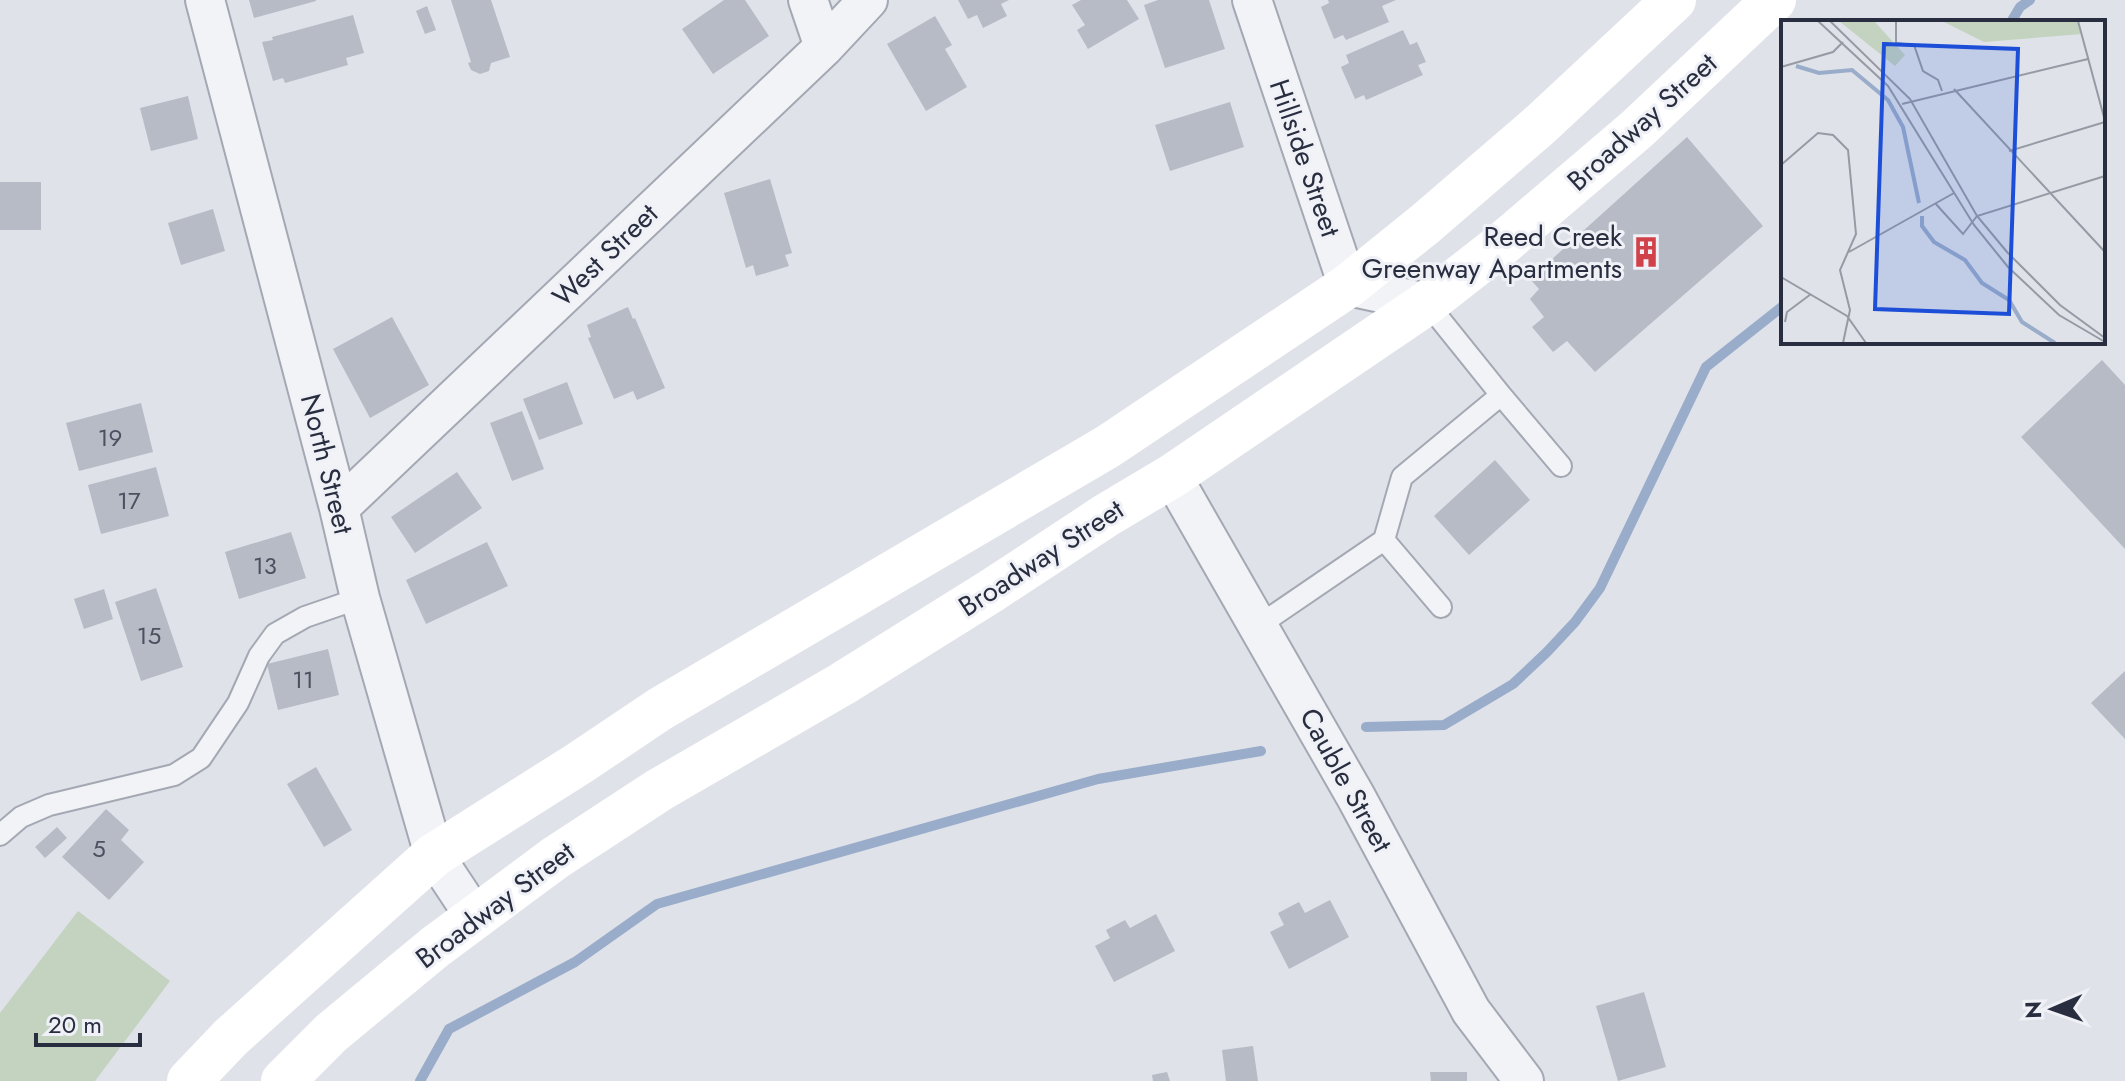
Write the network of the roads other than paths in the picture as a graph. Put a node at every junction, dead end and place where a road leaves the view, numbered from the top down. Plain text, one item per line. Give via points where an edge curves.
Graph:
1 (205, 0) edge
2 (808, 0) edge
3 (868, 0) edge
4 (1252, 0) edge
5 (1674, 0) edge
6 (1774, 0) edge
7 (824, 47) junction
8 (1348, 286) junction
9 (1427, 303) junction
10 (1501, 395) junction
11 (1561, 466) dead end
12 (1172, 476) junction
13 (339, 508) junction
14 (1384, 540) junction
15 (360, 598) junction
16 (1441, 607) dead end
17 (1258, 626) junction
18 (0, 835) edge
19 (434, 855) junction
20 (475, 917) junction
21 (189, 1081) edge
22 (283, 1081) edge
23 (1524, 1081) edge

1 - 13 street, North Street
2 - 7 street
3 - 7 street, West Street
4 - 8 street, Hillside Street
5 - 8 main road, Broadway Street via 1541,124
6 - 9 main road, Broadway Street via 1637,129
7 - 13 street, West Street
8 - 9 street
8 - 19 main road, Broadway Street via 1107,447 660,709
9 - 10 lane
9 - 12 main road, Broadway Street
10 - 11 lane
10 - 14 lane via 1402,477
12 - 17 street, Cauble Street
12 - 20 main road, Broadway Street via 842,684 659,790
13 - 15 street, North Street
14 - 16 lane
14 - 17 lane
15 - 18 lane via 275,634 201,758 174,775 49,805 21,817
15 - 19 street, North Street
17 - 23 street, Cauble Street via 1471,1011
19 - 20 street, North Street
19 - 21 main road, Broadway Street
20 - 22 main road, Broadway Street via 331,1033

